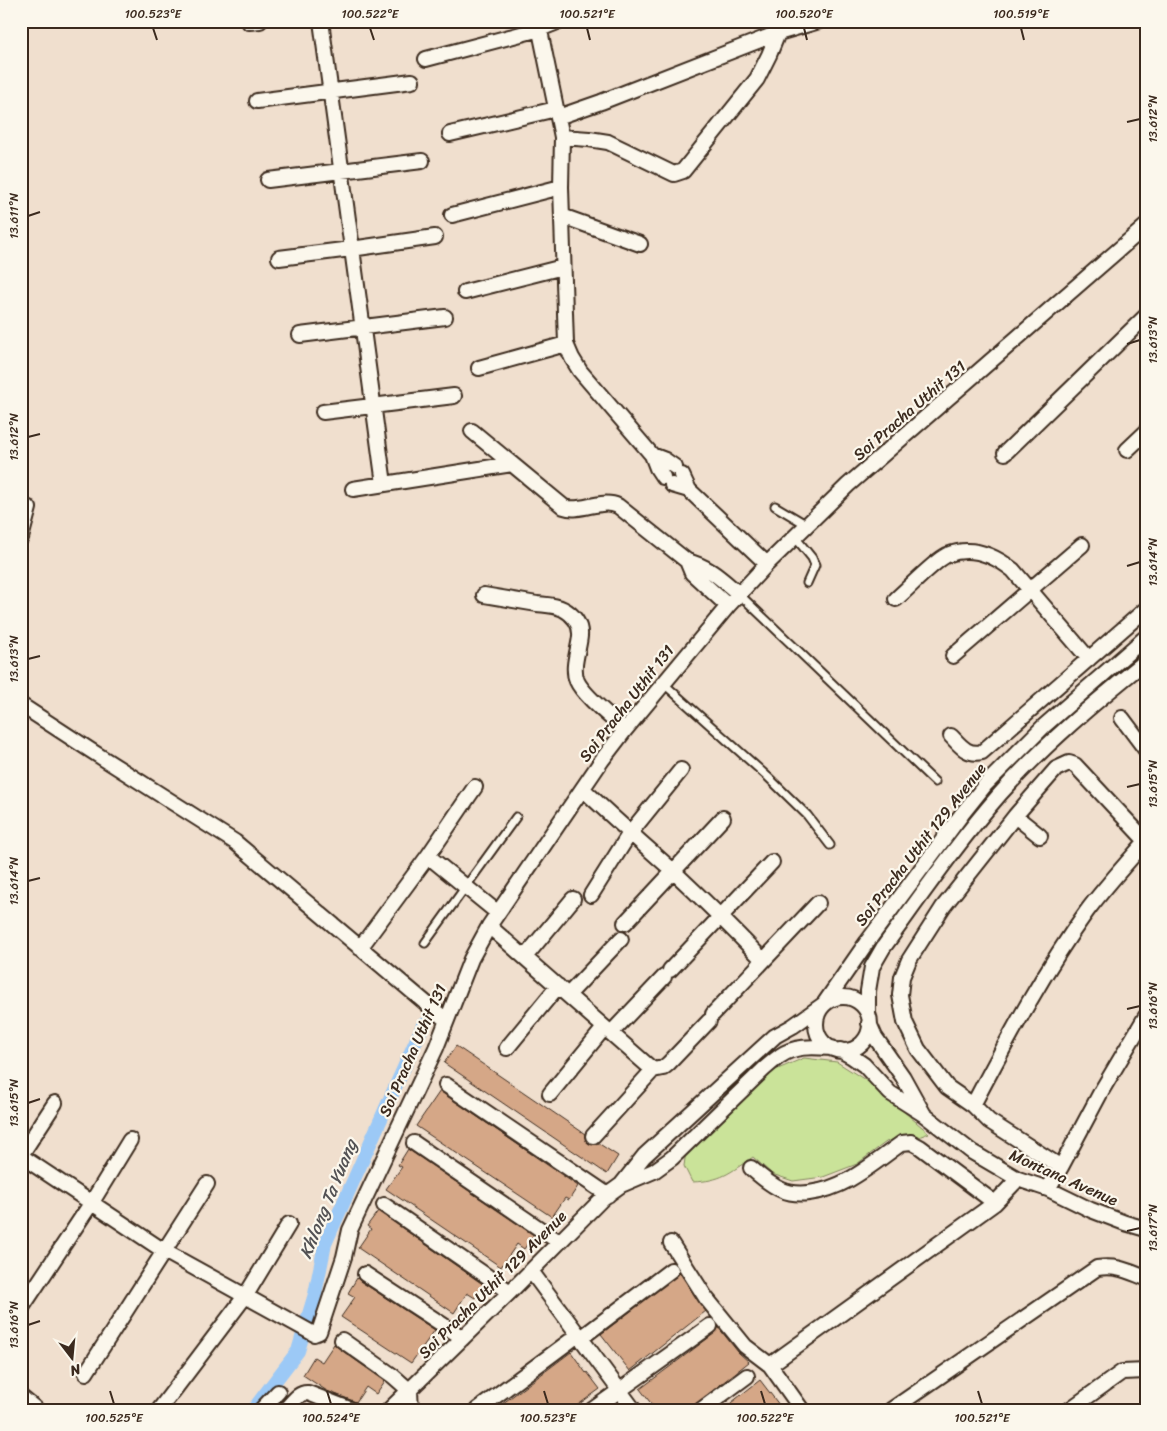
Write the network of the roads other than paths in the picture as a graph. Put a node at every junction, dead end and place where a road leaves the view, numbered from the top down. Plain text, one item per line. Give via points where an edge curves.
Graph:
1 (321, 21) edge
2 (560, 21) edge
3 (819, 21) edge
4 (539, 25) edge
5 (778, 33) junction
6 (426, 60) dead end
7 (412, 82) dead end
8 (330, 92) junction
9 (258, 101) dead end
10 (557, 113) junction
11 (450, 134) dead end
12 (562, 137) junction
13 (422, 161) dead end
14 (341, 171) junction
15 (268, 180) dead end
16 (561, 187) junction
17 (452, 215) dead end
18 (562, 216) junction
19 (1146, 226) edge
20 (435, 237) dead end
21 (640, 244) dead end
22 (351, 249) junction
23 (279, 258) dead end
24 (563, 267) junction
25 (465, 292) dead end
26 (1146, 316) edge
27 (444, 317) dead end
28 (363, 328) junction
29 (300, 336) dead end
30 (566, 344) junction
31 (479, 368) dead end
32 (454, 396) dead end
33 (374, 405) junction
34 (323, 412) dead end
35 (472, 431) dead end
36 (1146, 432) edge
37 (1127, 450) dead end
38 (1005, 453) dead end
39 (512, 464) junction
40 (384, 484) junction
41 (353, 489) dead end
42 (775, 506) dead end
43 (29, 508) dead end
44 (807, 525) junction
45 (795, 537) junction
46 (21, 538) edge
47 (1082, 545) dead end
48 (687, 561) junction
49 (767, 564) junction
50 (807, 583) dead end
51 (1030, 589) junction
52 (739, 594) junction
53 (484, 595) dead end
54 (896, 600) dead end
55 (728, 606) junction
56 (1146, 609) edge
57 (1146, 636) edge
58 (953, 656) dead end
59 (1089, 659) junction
60 (1146, 661) edge
61 (1114, 664) junction
62 (1127, 676) junction
63 (663, 684) junction
64 (21, 704) edge
65 (1122, 718) dead end
66 (625, 730) junction
67 (951, 736) dead end
68 (1146, 750) edge
69 (681, 770) dead end
70 (936, 782) dead end
71 (475, 787) dead end
72 (583, 789) junction
73 (1015, 816) junction
74 (516, 817) dead end
75 (723, 818) dead end
76 (630, 833) junction
77 (1040, 836) dead end
78 (830, 845) dead end
79 (428, 856) junction
80 (772, 862) dead end
81 (672, 871) junction
82 (466, 887) junction
83 (591, 895) dead end
84 (573, 900) dead end
85 (818, 903) dead end
86 (498, 913) junction
87 (721, 917) junction
88 (625, 923) dead end
89 (489, 926) junction
90 (621, 938) dead end
91 (424, 943) dead end
92 (360, 948) junction
93 (525, 957) junction
94 (763, 960) junction
95 (563, 990) junction
96 (824, 1004) junction
97 (1146, 1016) edge
98 (869, 1018) junction
99 (446, 1020) junction
100 (607, 1030) junction
101 (507, 1048) dead end
102 (836, 1049) junction
103 (653, 1070) junction
104 (446, 1085) dead end
105 (550, 1094) dead end
106 (55, 1103) dead end
107 (973, 1105) junction
108 (923, 1114) junction
109 (593, 1136) dead end
110 (130, 1140) dead end
111 (414, 1143) dead end
112 (21, 1156) edge
113 (1061, 1167) junction
114 (751, 1168) dead end
115 (1018, 1179) junction
116 (207, 1184) dead end
117 (621, 1185) junction
118 (1048, 1189) junction
119 (608, 1195) junction
120 (92, 1202) junction
121 (995, 1203) junction
122 (384, 1205) dead end
123 (290, 1224) dead end
124 (1146, 1229) edge
125 (559, 1242) junction
126 (671, 1243) dead end
127 (164, 1250) junction
128 (671, 1270) dead end
129 (530, 1271) junction
130 (365, 1274) dead end
131 (1146, 1278) edge
132 (510, 1292) junction
133 (246, 1295) junction
134 (21, 1309) edge
135 (710, 1326) dead end
136 (580, 1337) junction
137 (463, 1338) junction
138 (342, 1340) dead end
139 (770, 1365) junction
140 (1146, 1371) edge
141 (86, 1373) dead end
142 (747, 1376) dead end
143 (620, 1390) junction
144 (410, 1391) junction
145 (278, 1392) dead end
146 (21, 1397) edge
147 (37, 1410) edge
148 (159, 1410) edge
149 (261, 1410) edge
150 (285, 1410) edge
151 (352, 1410) edge
152 (389, 1410) edge
153 (411, 1410) edge
154 (477, 1410) edge
155 (592, 1410) edge
156 (634, 1410) edge
157 (701, 1410) edge
158 (802, 1410) edge
159 (891, 1410) edge
160 (1069, 1410) edge

1 - 8 street
2 - 4 street
3 - 5 street
4 - 6 street
4 - 10 street
5 - 10 street via 601,102
5 - 12 street via 757,79 683,171 674,174 608,142
7 - 8 street
8 - 9 street
8 - 14 street
10 - 11 street
10 - 12 street
12 - 16 street
13 - 14 street
14 - 15 street
14 - 22 street
16 - 17 street
16 - 18 street
18 - 21 street
18 - 24 street
19 - 44 street, Soi Pracha Uthit 131 via 848,485
20 - 22 street
22 - 23 street
22 - 28 street
24 - 25 street
24 - 30 street
26 - 38 street
27 - 28 street
28 - 29 street
28 - 33 street
30 - 31 street
30 - 49 street via 580,371 652,455 665,460 673,476
32 - 33 street
33 - 34 street
33 - 40 street
35 - 39 street
36 - 37 street
39 - 40 street
39 - 48 street via 571,510 612,503 618,506
40 - 41 street
42 - 44 lane
43 - 46 street
44 - 45 street, Soi Pracha Uthit 131
45 - 49 street, Soi Pracha Uthit 131
45 - 50 lane via 815,565
47 - 51 street
48 - 52 street via 708,569
48 - 55 street via 692,573
49 - 52 street, Soi Pracha Uthit 131
51 - 54 street via 1001,560 975,551 962,552 947,555 937,562
51 - 58 street
51 - 59 street
52 - 55 street, Soi Pracha Uthit 131
52 - 70 lane
53 - 66 street via 552,606 572,616 581,630 575,670 577,680 584,692
55 - 63 street, Soi Pracha Uthit 131
56 - 59 street
57 - 61 street, Soi Pracha Uthit 129 Avenue
59 - 67 street via 982,752 977,754 964,750
60 - 62 street, Soi Pracha Uthit 129 Avenue
61 - 62 street
61 - 96 street, Soi Pracha Uthit 129 Avenue via 1044,726 986,784
62 - 98 street, Soi Pracha Uthit 129 Avenue via 1031,762 973,826 872,967 868,991
63 - 66 street, Soi Pracha Uthit 131
63 - 78 lane via 768,777 807,815
64 - 92 street via 236,842
65 - 68 street
66 - 72 street, Soi Pracha Uthit 131
69 - 76 street
71 - 79 street
72 - 76 street
72 - 86 street, Soi Pracha Uthit 131
73 - 77 street
73 - 107 street via 943,907 909,960 902,977 900,995 905,1022 918,1050 947,1087
73 - 107 street via 1056,769 1069,763 1146,841 1086,912 1022,1014
74 - 82 lane
75 - 81 street
76 - 81 street
76 - 83 street
79 - 82 street
79 - 92 street
80 - 87 street
81 - 87 street
81 - 88 street
82 - 86 street
82 - 91 lane
84 - 93 street
85 - 94 street
86 - 89 street, Soi Pracha Uthit 131
87 - 94 street
87 - 100 street
89 - 93 street
89 - 99 street, Soi Pracha Uthit 131
90 - 95 street
92 - 99 street
93 - 95 street
94 - 103 street via 668,1064
95 - 100 street
95 - 101 street
96 - 98 street, Soi Pracha Uthit 129 Avenue via 840,997 849,998 857,1001
96 - 102 street, Soi Pracha Uthit 129 Avenue via 816,1019 816,1028 824,1043
96 - 117 street, Soi Pracha Uthit 129 Avenue via 776,1036 644,1156
97 - 113 street
98 - 102 street, Soi Pracha Uthit 129 Avenue via 864,1040 849,1049
98 - 108 street, Montana Avenue via 875,1036
99 - 133 street, Soi Pracha Uthit 131 via 436,1048 350,1230 319,1332 314,1334
100 - 103 street
100 - 105 street
102 - 108 street, Montana Avenue via 864,1065 890,1093
102 - 117 street, Soi Pracha Uthit 129 Avenue via 802,1048 780,1056 672,1158 654,1172
103 - 109 street
104 - 119 street
106 - 112 street
107 - 113 street via 989,1122
108 - 115 street, Montana Avenue via 972,1152
110 - 120 street
111 - 125 street
112 - 120 street
113 - 118 street
114 - 121 street via 782,1190 798,1194 822,1191 861,1174 902,1143 911,1142
115 - 118 street, Montana Avenue
115 - 121 street
116 - 127 street
117 - 119 street, Soi Pracha Uthit 129 Avenue
118 - 124 street, Montana Avenue via 1091,1210
119 - 125 street, Soi Pracha Uthit 129 Avenue
120 - 127 street
120 - 134 street
121 - 139 street
122 - 132 street
123 - 133 street
125 - 129 street, Soi Pracha Uthit 129 Avenue
126 - 139 street via 728,1326 745,1346
127 - 133 street
127 - 141 street
128 - 136 street
129 - 132 street, Soi Pracha Uthit 129 Avenue
129 - 136 street
130 - 137 street
131 - 159 street via 1109,1266 1097,1268
132 - 137 street, Soi Pracha Uthit 129 Avenue
133 - 148 street
135 - 143 street
136 - 143 street
136 - 154 street
137 - 144 street, Soi Pracha Uthit 129 Avenue
138 - 144 street
139 - 158 street
140 - 160 street via 1122,1372
142 - 157 street
143 - 155 street
143 - 156 street
144 - 152 street, Soi Pracha Uthit 129 Avenue
144 - 153 street
145 - 149 street
146 - 147 street
150 - 151 street via 304,1393

